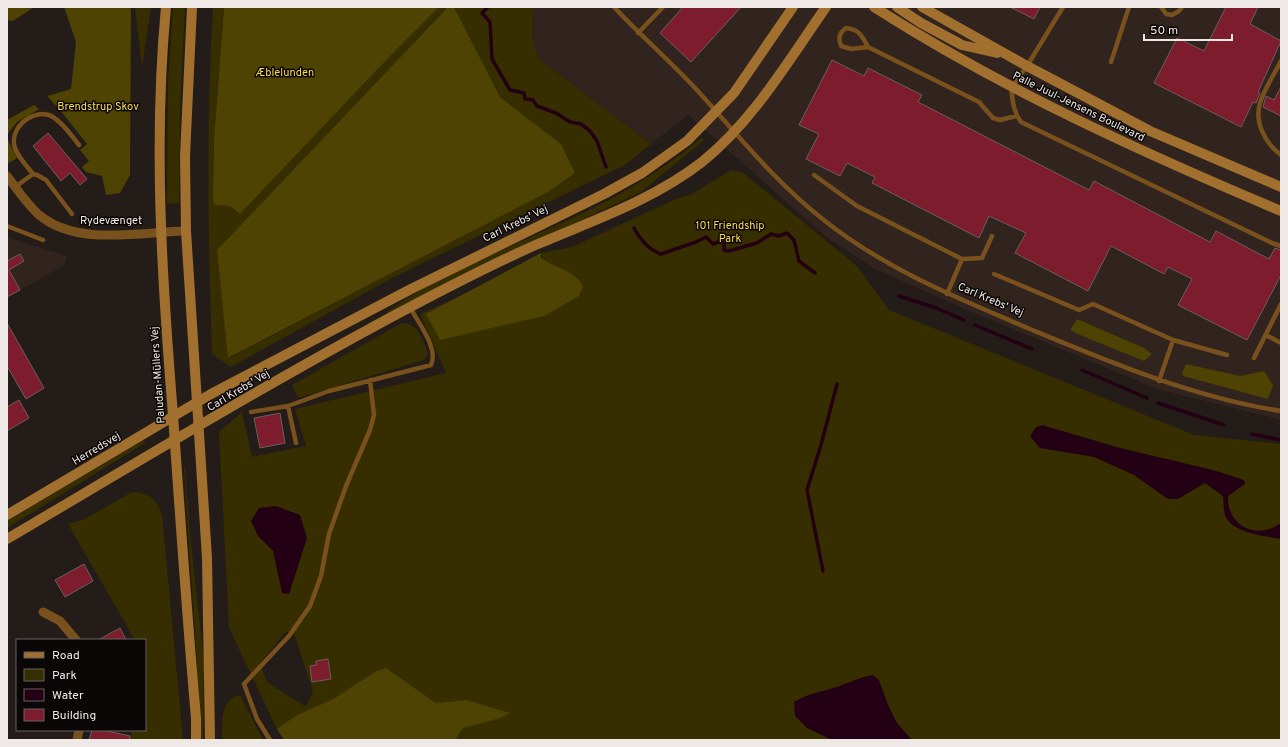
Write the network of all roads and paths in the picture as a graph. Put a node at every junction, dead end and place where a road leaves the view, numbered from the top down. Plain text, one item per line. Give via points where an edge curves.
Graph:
1 (166, 7) edge
2 (192, 7) edge
3 (614, 7) edge
4 (663, 7) edge
5 (793, 7) edge
6 (826, 7) edge
7 (874, 7) edge
8 (897, 7) edge
9 (922, 7) edge
10 (931, 7) edge
11 (1063, 7) edge
12 (1129, 7) edge
13 (1161, 7) edge
14 (1182, 7) edge
15 (955, 26) junction
16 (638, 33) junction
17 (868, 47) junction
18 (1010, 57) junction
19 (1281, 61) edge
20 (1111, 62) dead end
21 (1027, 66) junction
22 (1011, 88) junction
23 (716, 112) junction
24 (1016, 116) junction
25 (734, 133) junction
26 (79, 145) dead end
27 (1281, 155) edge
28 (33, 174) junction
29 (814, 175) dead end
30 (9, 181) edge
31 (1281, 187) edge
32 (1281, 210) edge
33 (72, 214) dead end
34 (7, 226) edge
35 (186, 231) junction
36 (162, 232) junction
37 (992, 236) dead end
38 (43, 240) dead end
39 (1281, 246) edge
40 (962, 259) junction
41 (994, 274) dead end
42 (947, 294) junction
43 (1281, 304) edge
44 (410, 307) junction
45 (1266, 335) junction
46 (1173, 340) junction
47 (1281, 343) edge
48 (1227, 355) dead end
49 (1254, 358) dead end
50 (370, 380) junction
51 (1159, 381) junction
52 (197, 401) junction
53 (288, 406) junction
54 (1281, 411) edge
55 (251, 412) dead end
56 (172, 415) junction
57 (199, 427) junction
58 (174, 441) junction
59 (296, 443) dead end
60 (7, 515) edge
61 (7, 540) edge
62 (43, 612) dead end
63 (75, 639) edge
64 (196, 740) edge
65 (210, 740) edge
66 (270, 740) edge

1 - 36 street, Paludan-Müllers Vej via 161,100
2 - 35 street via 186,140
3 - 16 lane
4 - 16 lane
5 - 23 street, Carl Krebs' Vej via 734,93
6 - 25 street, Carl Krebs' Vej via 754,110
7 - 22 street, Palle Juul-Jensens Boulevard
8 - 18 street via 962,45
9 - 15 street, Palle Juul-Jensens Boulevard
10 - 15 street
11 - 21 lane
12 - 20 lane
13 - 14 lane via 1166,14 1172,15
15 - 18 street, Palle Juul-Jensens Boulevard
16 - 23 lane
17 - 17 lane via 861,34 854,29 846,28 840,32 838,39 841,46 851,49
17 - 24 lane via 979,102 993,118 1000,120
18 - 21 street, Palle Juul-Jensens Boulevard
19 - 27 lane via 1260,104 1259,123 1265,139
21 - 22 lane
21 - 31 street, Palle Juul-Jensens Boulevard via 1150,131
22 - 24 lane
22 - 32 street, Palle Juul-Jensens Boulevard via 1088,126
23 - 25 lane
23 - 52 street, Carl Krebs' Vej via 687,141 642,173 411,289
24 - 39 lane via 1021,122
25 - 42 lane, Carl Krebs' Vej via 792,194 852,242 889,265
25 - 44 street, Carl Krebs' Vej via 702,161 656,193 536,245
26 - 28 lane via 61,124 47,114 24,120 18,127 13,144
28 - 30 lane
28 - 33 lane via 46,180
29 - 40 lane via 857,206
30 - 36 street, Rydevænget via 30,206 56,226 93,235
34 - 38 lane
35 - 36 street, Rydevænget
35 - 52 street
36 - 56 street, Paludan-Müllers Vej
37 - 40 lane via 982,258
40 - 42 lane
41 - 46 lane via 1079,310 1093,304
42 - 51 lane, Carl Krebs' Vej
43 - 45 lane
44 - 50 lane via 431,346 434,357 431,366
44 - 57 street, Carl Krebs' Vej
45 - 47 lane
45 - 49 lane
46 - 48 lane
46 - 51 lane
50 - 53 lane
50 - 66 lane via 374,414 370,430 329,534 321,576 310,606 289,636 244,684 257,719
51 - 54 lane, Carl Krebs' Vej via 1216,398
52 - 56 street, Herredsvej
52 - 57 street
53 - 55 lane
53 - 59 lane
56 - 58 street, Paludan-Müllers Vej
56 - 60 street, Herredsvej
57 - 58 street, Carl Krebs' Vej
57 - 65 street via 208,558
58 - 61 street
58 - 64 street, Paludan-Müllers Vej
62 - 63 street via 60,621

